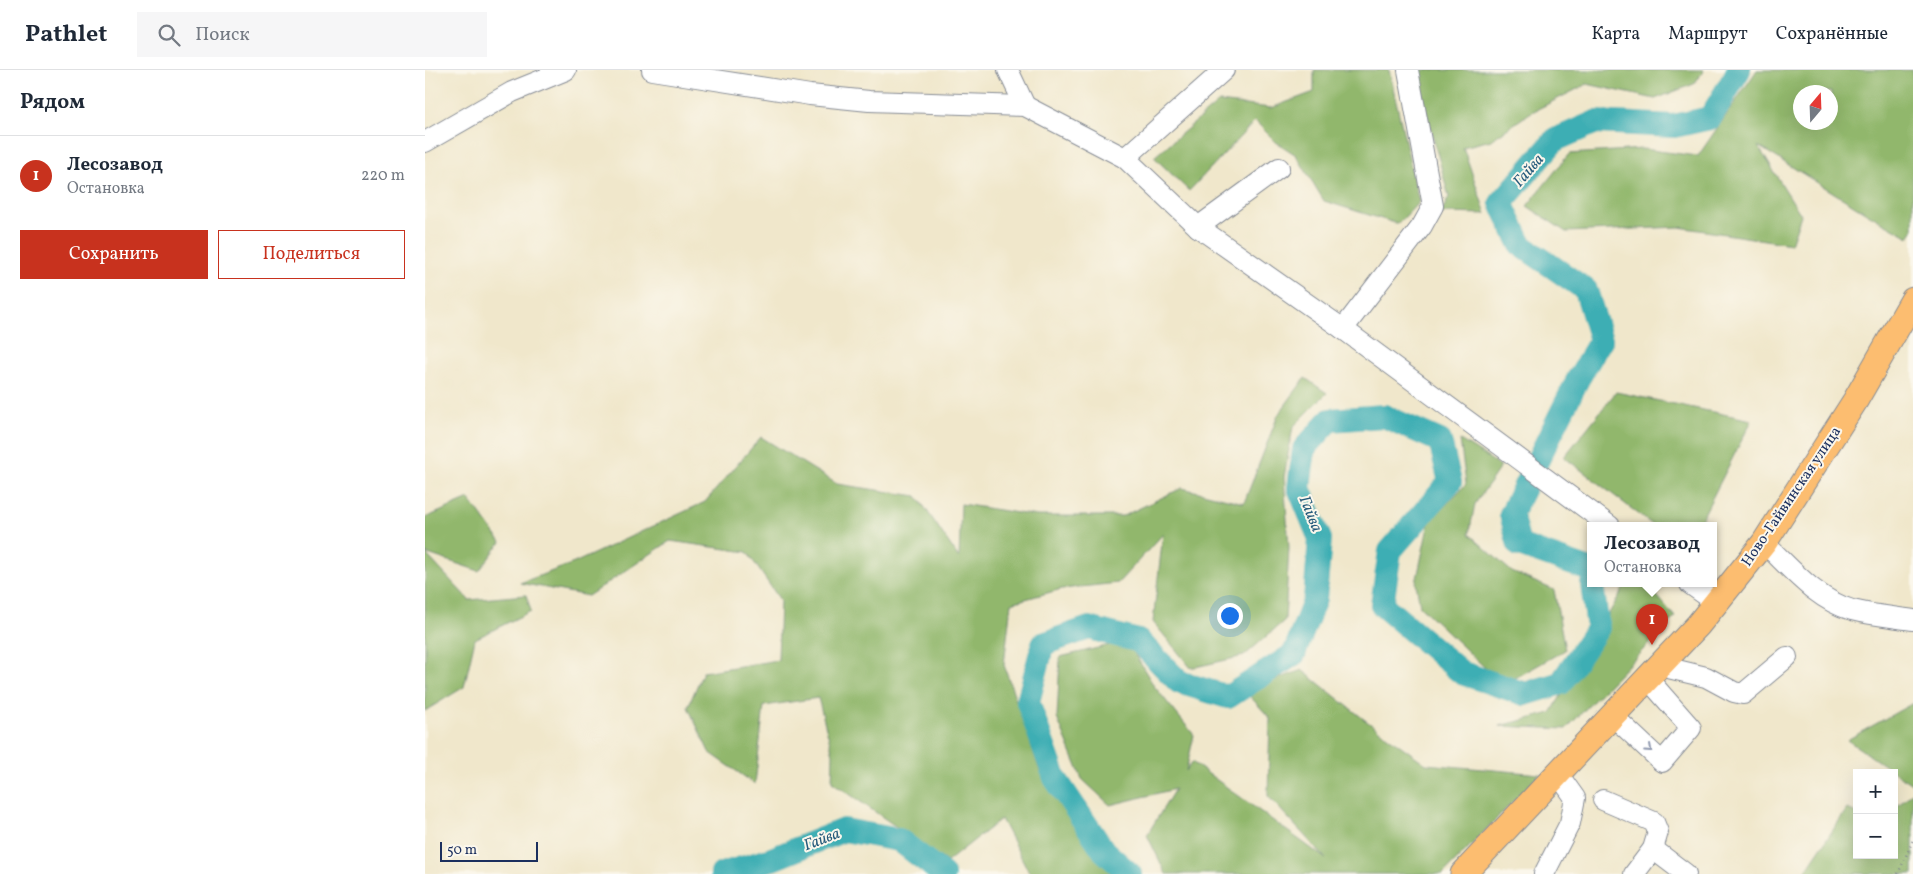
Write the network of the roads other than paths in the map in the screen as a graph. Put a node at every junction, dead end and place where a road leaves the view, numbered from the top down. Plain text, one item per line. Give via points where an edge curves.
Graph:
1 (566, 70) edge
2 (651, 70) edge
3 (1009, 70) edge
4 (1224, 70) edge
5 (1408, 70) edge
6 (1025, 106) junction
7 (425, 142) edge
8 (1125, 158) junction
9 (1279, 168) dead end
10 (1198, 227) junction
11 (1913, 300) edge
12 (1343, 329) junction
13 (1604, 522) edge
14 (1764, 543) junction
15 (1693, 587) edge
16 (1717, 603) junction
17 (1913, 620) edge
18 (1787, 657) dead end
19 (1654, 673) junction
20 (1613, 716) junction
21 (1558, 774) junction
22 (1603, 800) dead end
23 (1653, 849) junction
24 (1463, 874) edge
25 (1545, 874) edge
26 (1634, 874) edge
27 (1685, 874) edge

1 - 7 street via 512,92
2 - 6 street via 859,100
3 - 6 street
4 - 8 street
5 - 12 street via 1433,206 1422,226
6 - 8 street
8 - 10 street
9 - 10 street
10 - 12 street
11 - 14 main road, Ново-Гайвинская улица via 1855,401
12 - 13 street
14 - 16 main road, Ново-Гайвинская улица
14 - 17 street via 1832,602 1852,610
15 - 16 street
16 - 19 main road, Ново-Гайвинская улица
18 - 19 street via 1743,694 1705,677
19 - 20 main road, Ново-Гайвинская улица
20 -> 19 street via 1662,762 1691,728
20 - 21 main road, Ново-Гайвинская улица
21 - 24 main road, Ново-Гайвинская улица
21 - 25 street via 1575,798 1570,823
22 - 23 street via 1654,822 1658,832
23 - 26 street
23 - 27 street

